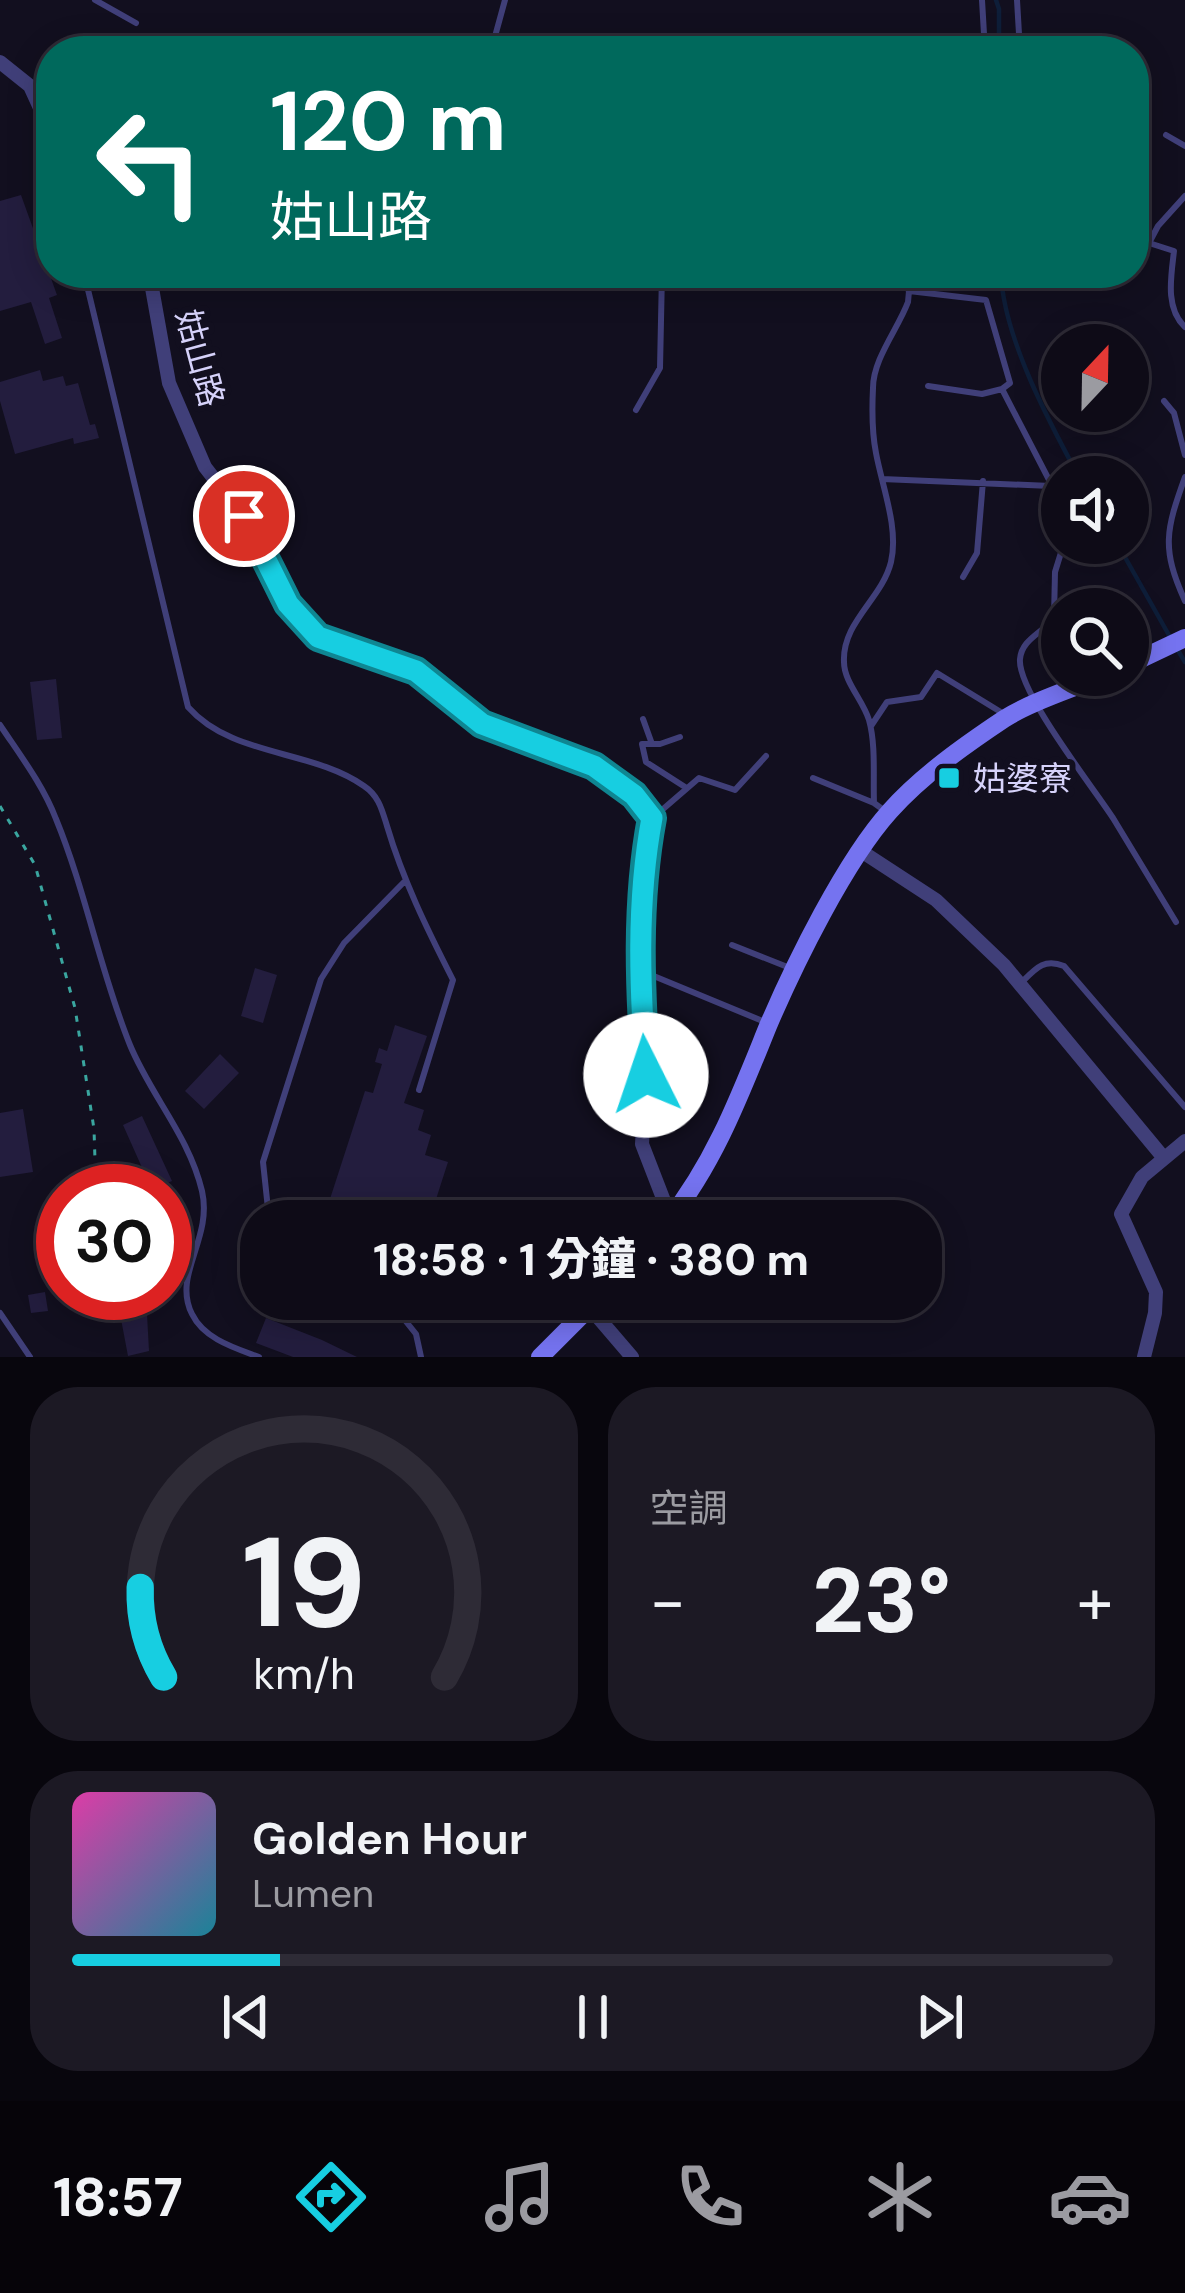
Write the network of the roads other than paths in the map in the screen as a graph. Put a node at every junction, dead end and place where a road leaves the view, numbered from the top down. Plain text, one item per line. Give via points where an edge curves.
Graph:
1 (95, 0) edge
2 (505, 0) edge
3 (982, 0) edge
4 (1017, 0) edge
5 (136, 23) dead end
6 (495, 36) edge
7 (985, 36) edge
8 (1020, 36) edge
9 (0, 62) edge
10 (36, 99) edge
11 (1166, 135) dead end
12 (1185, 146) edge
13 (1185, 196) edge
14 (1149, 243) joint
15 (1174, 251) junction
16 (1185, 254) edge
17 (87, 288) edge
18 (152, 288) edge
19 (662, 288) edge
20 (907, 288) edge
21 (910, 288) edge
22 (909, 291) junction
23 (1185, 327) edge
24 (928, 386) dead end
25 (1002, 389) junction
26 (1164, 401) dead end
27 (636, 410) dead end
28 (1185, 455) edge
29 (1041, 465) edge
30 (1185, 477) edge
31 (882, 479) junction
32 (983, 481) junction
33 (1041, 484) edge
34 (1057, 564) edge
35 (963, 577) dead end
36 (1185, 601) edge
37 (1185, 638) edge
38 (1149, 655) edge
39 (1057, 696) edge
40 (1037, 705) junction
41 (1008, 716) junction
42 (643, 719) dead end
43 (0, 725) edge
44 (871, 726) junction
45 (680, 736) dead end
46 (652, 744) junction
47 (766, 755) dead end
48 (812, 778) dead end
49 (686, 787) junction
50 (881, 808) junction
51 (652, 818) junction
52 (861, 851) junction
53 (404, 882) junction
54 (1176, 922) dead end
55 (732, 945) dead end
56 (794, 969) junction
57 (640, 970) junction
58 (1018, 985) junction
59 (770, 1024) junction
60 (419, 1090) dead end
61 (1185, 1107) edge
62 (1185, 1141) edge
63 (1163, 1156) junction
64 (267, 1200) edge
65 (662, 1200) edge
66 (684, 1200) edge
67 (0, 1313) edge
68 (405, 1320) edge
69 (577, 1320) edge
70 (606, 1320) edge
71 (30, 1357) edge
72 (260, 1357) edge
73 (421, 1357) edge
74 (540, 1357) edge
75 (632, 1357) edge
76 (1144, 1357) edge

1 - 5 lane
2 - 6 lane
3 - 7 lane
4 - 8 lane
9 - 10 street
11 - 12 lane
13 - 14 lane
14 - 15 lane
15 - 16 lane
15 - 23 lane via 1172,302
17 - 53 lane via 188,707 220,734 364,786 379,801
18 - 51 street, 姑山路 via 169,383 206,467 244,516 304,626 416,671 482,724 594,766
19 - 27 lane via 660,368
20 - 22 lane
21 - 22 lane
22 - 25 lane via 986,300 1010,382
22 - 31 lane via 874,379
24 - 25 lane
25 - 29 lane
26 - 28 lane
30 - 36 lane via 1167,533
31 - 32 lane
31 - 44 lane via 892,560 848,635 844,663
32 - 33 lane
32 - 35 lane via 977,553
34 - 40 lane via 1054,617 1020,657
37 - 38 street
39 - 40 street
40 - 41 street
40 - 54 lane
41 - 44 lane via 937,673 921,697 887,702
41 - 50 street
42 - 46 lane
43 - 72 lane via 56,818 132,1050 194,1160 204,1233 184,1284 193,1318 218,1341
44 - 50 lane
45 - 46 lane
46 - 49 lane via 642,744 646,762
47 - 49 lane via 735,790 699,778
48 - 50 lane
49 - 51 lane
50 - 52 street
51 - 57 street
52 - 56 street
52 - 58 street via 936,900
53 - 60 lane via 453,980
53 - 64 lane via 321,979 263,1162
55 - 56 lane
56 - 59 street
57 - 59 lane
57 - 65 street via 642,1144
58 - 61 lane via 1039,965 1064,966
58 - 63 street
59 - 66 street via 725,1131
62 - 63 street
63 - 76 street via 1121,1214 1156,1292
67 - 71 lane
68 - 73 lane
69 - 74 street
70 - 75 street

